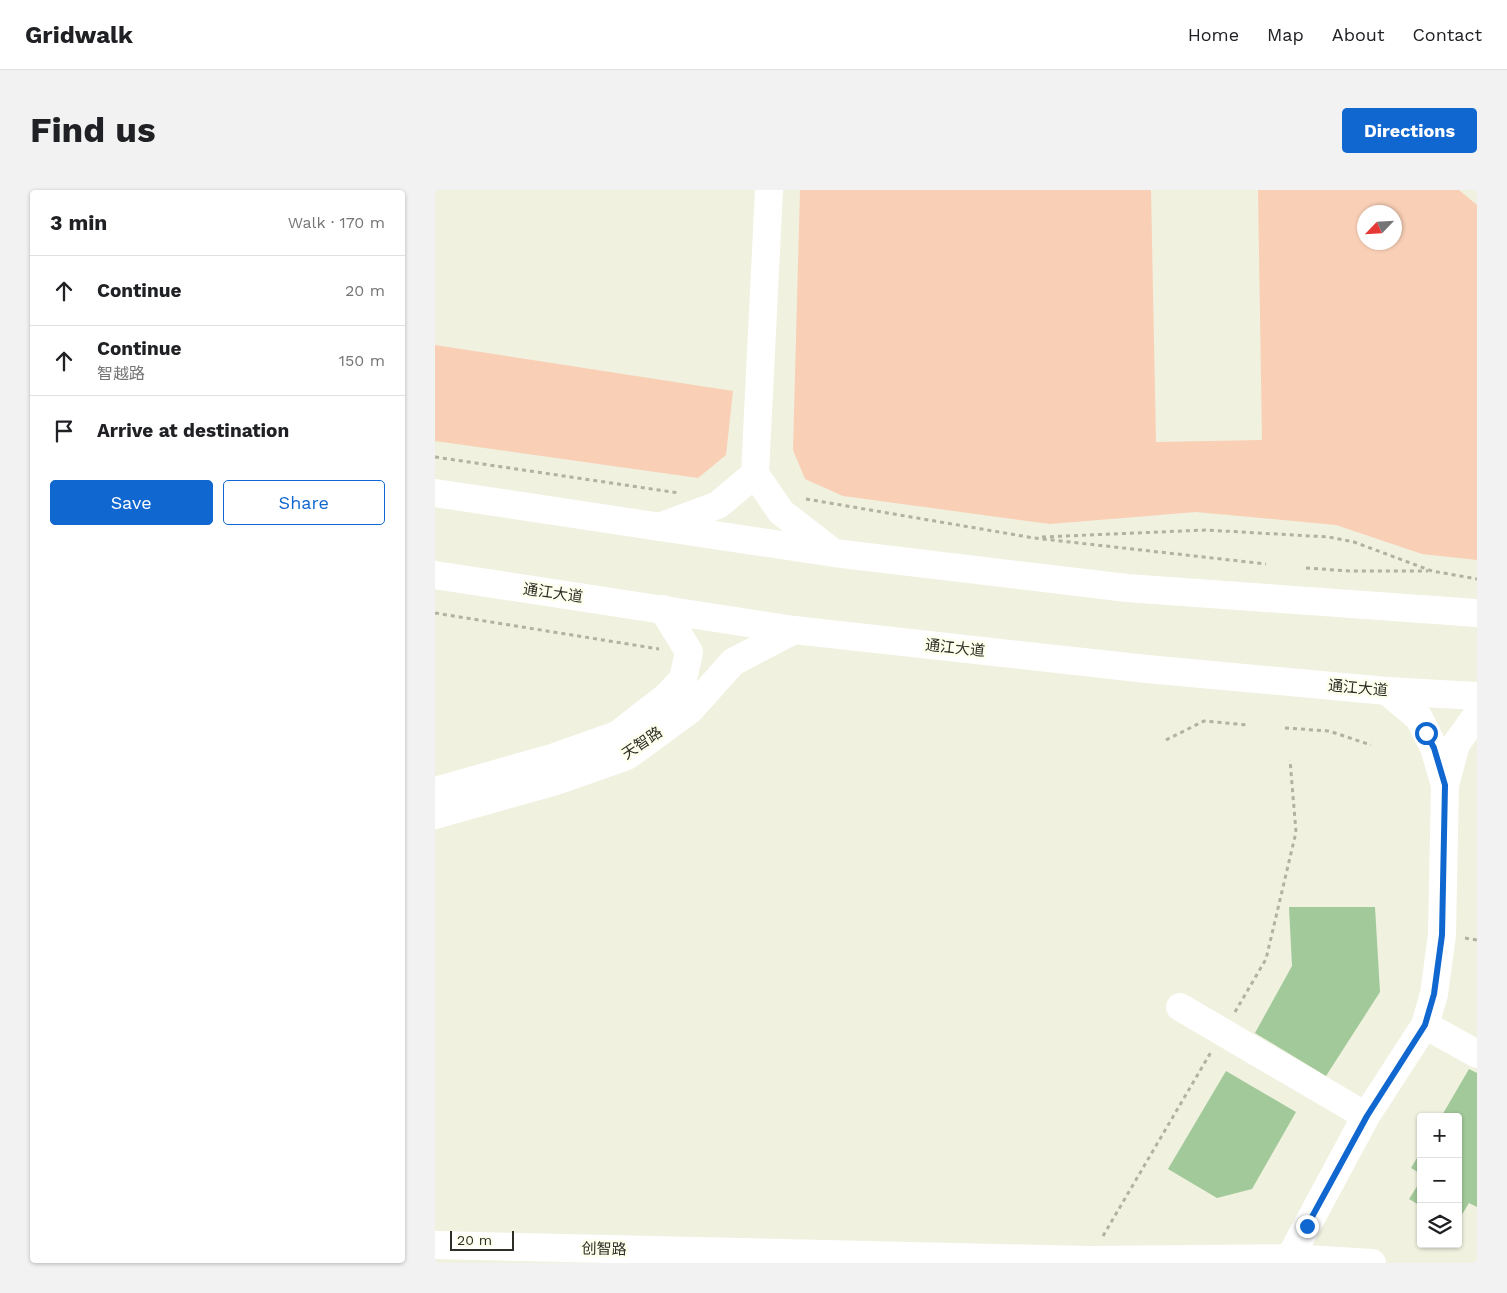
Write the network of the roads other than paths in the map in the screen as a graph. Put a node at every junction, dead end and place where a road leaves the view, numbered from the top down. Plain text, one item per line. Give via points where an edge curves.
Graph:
1 (769, 190) edge
2 (755, 474) junction
3 (435, 493) edge
4 (659, 526) junction
5 (834, 553) junction
6 (435, 575) edge
7 (663, 609) junction
8 (1477, 613) edge
9 (794, 630) junction
10 (1387, 691) junction
11 (1477, 696) edge
12 (1477, 715) edge
13 (1445, 785) junction
14 (435, 791) edge
15 (435, 816) edge
16 (1180, 1007) dead end
17 (1425, 1025) junction
18 (1477, 1054) edge
19 (1367, 1116) junction
20 (435, 1245) edge
21 (1289, 1261) edge
22 (1372, 1263) edge

1 - 2 street
2 - 4 street via 718,505
2 - 5 street via 781,512
3 - 4 street
4 - 5 street
5 - 8 street via 1127,588
6 - 7 street, 通江大道
7 - 9 street, 通江大道
7 - 14 street, 天智路 via 689,652 683,679 666,697 617,735 552,758
9 - 10 street, 通江大道 via 1147,669
9 - 15 street, 天智路 via 733,662 689,710 627,756 556,781
10 - 11 street, 通江大道
10 - 13 street via 1419,718 1434,748
12 - 13 street via 1456,744
13 - 17 street via 1442,935 1434,994
16 - 19 street
17 - 18 street
17 - 19 street
19 - 21 street
20 - 21 street, 创智路 via 1088,1260
21 - 22 street, 创智路

